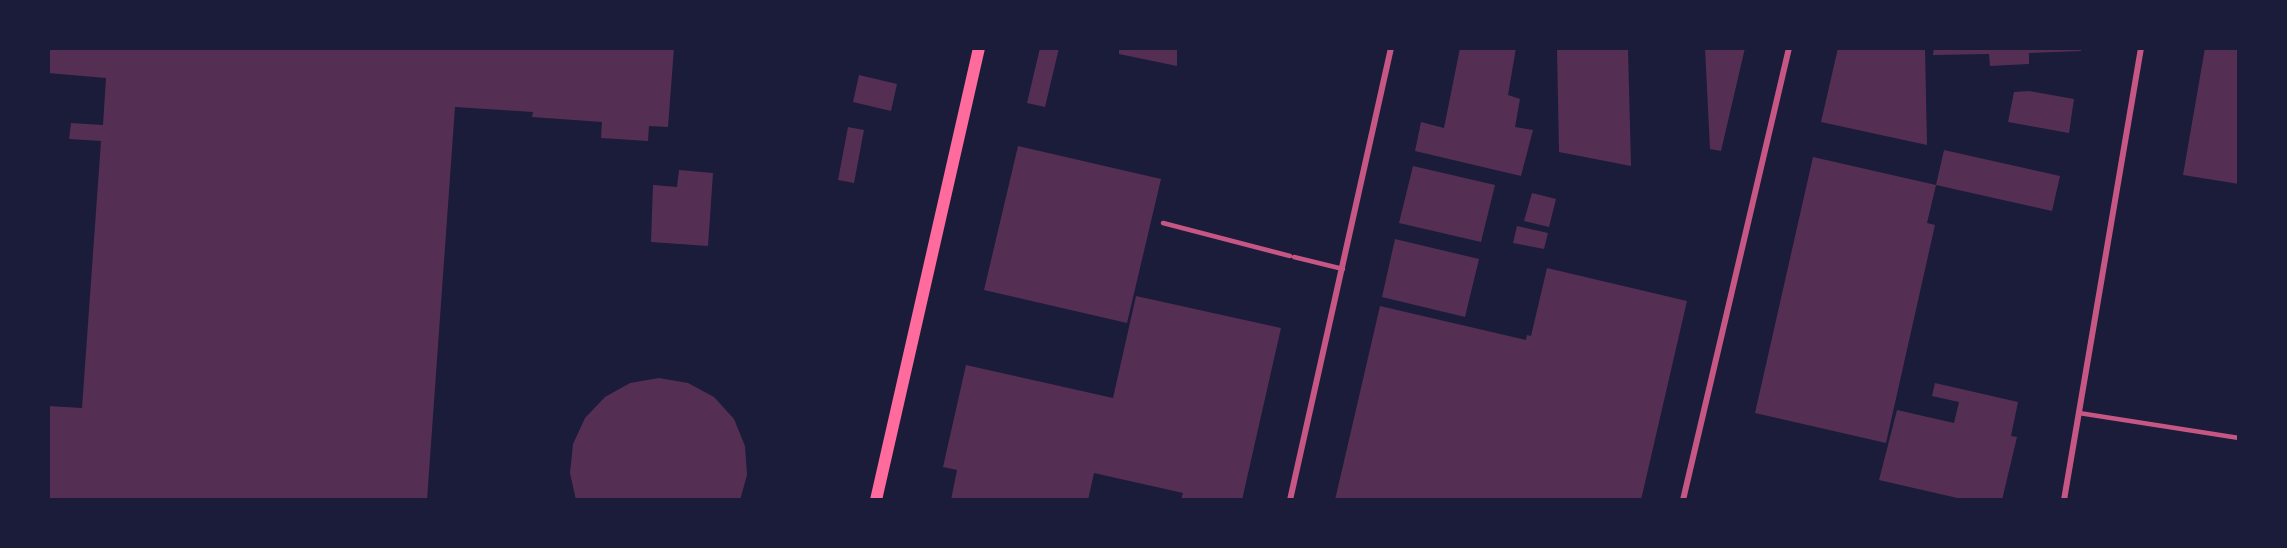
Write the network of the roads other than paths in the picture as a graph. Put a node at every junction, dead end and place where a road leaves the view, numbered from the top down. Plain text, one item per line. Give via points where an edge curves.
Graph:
1 (979, 48) edge
2 (1392, 48) edge
3 (1789, 48) edge
4 (2141, 48) edge
5 (1163, 224) dead end
6 (1343, 269) junction
7 (2079, 412) junction
8 (2239, 438) edge
9 (876, 500) edge
10 (1290, 500) edge
11 (1683, 500) edge
12 (2064, 500) edge

1 - 9 main road
2 - 6 street
3 - 11 street
4 - 7 street
5 - 6 lane
6 - 10 street
7 - 8 lane
7 - 12 street

